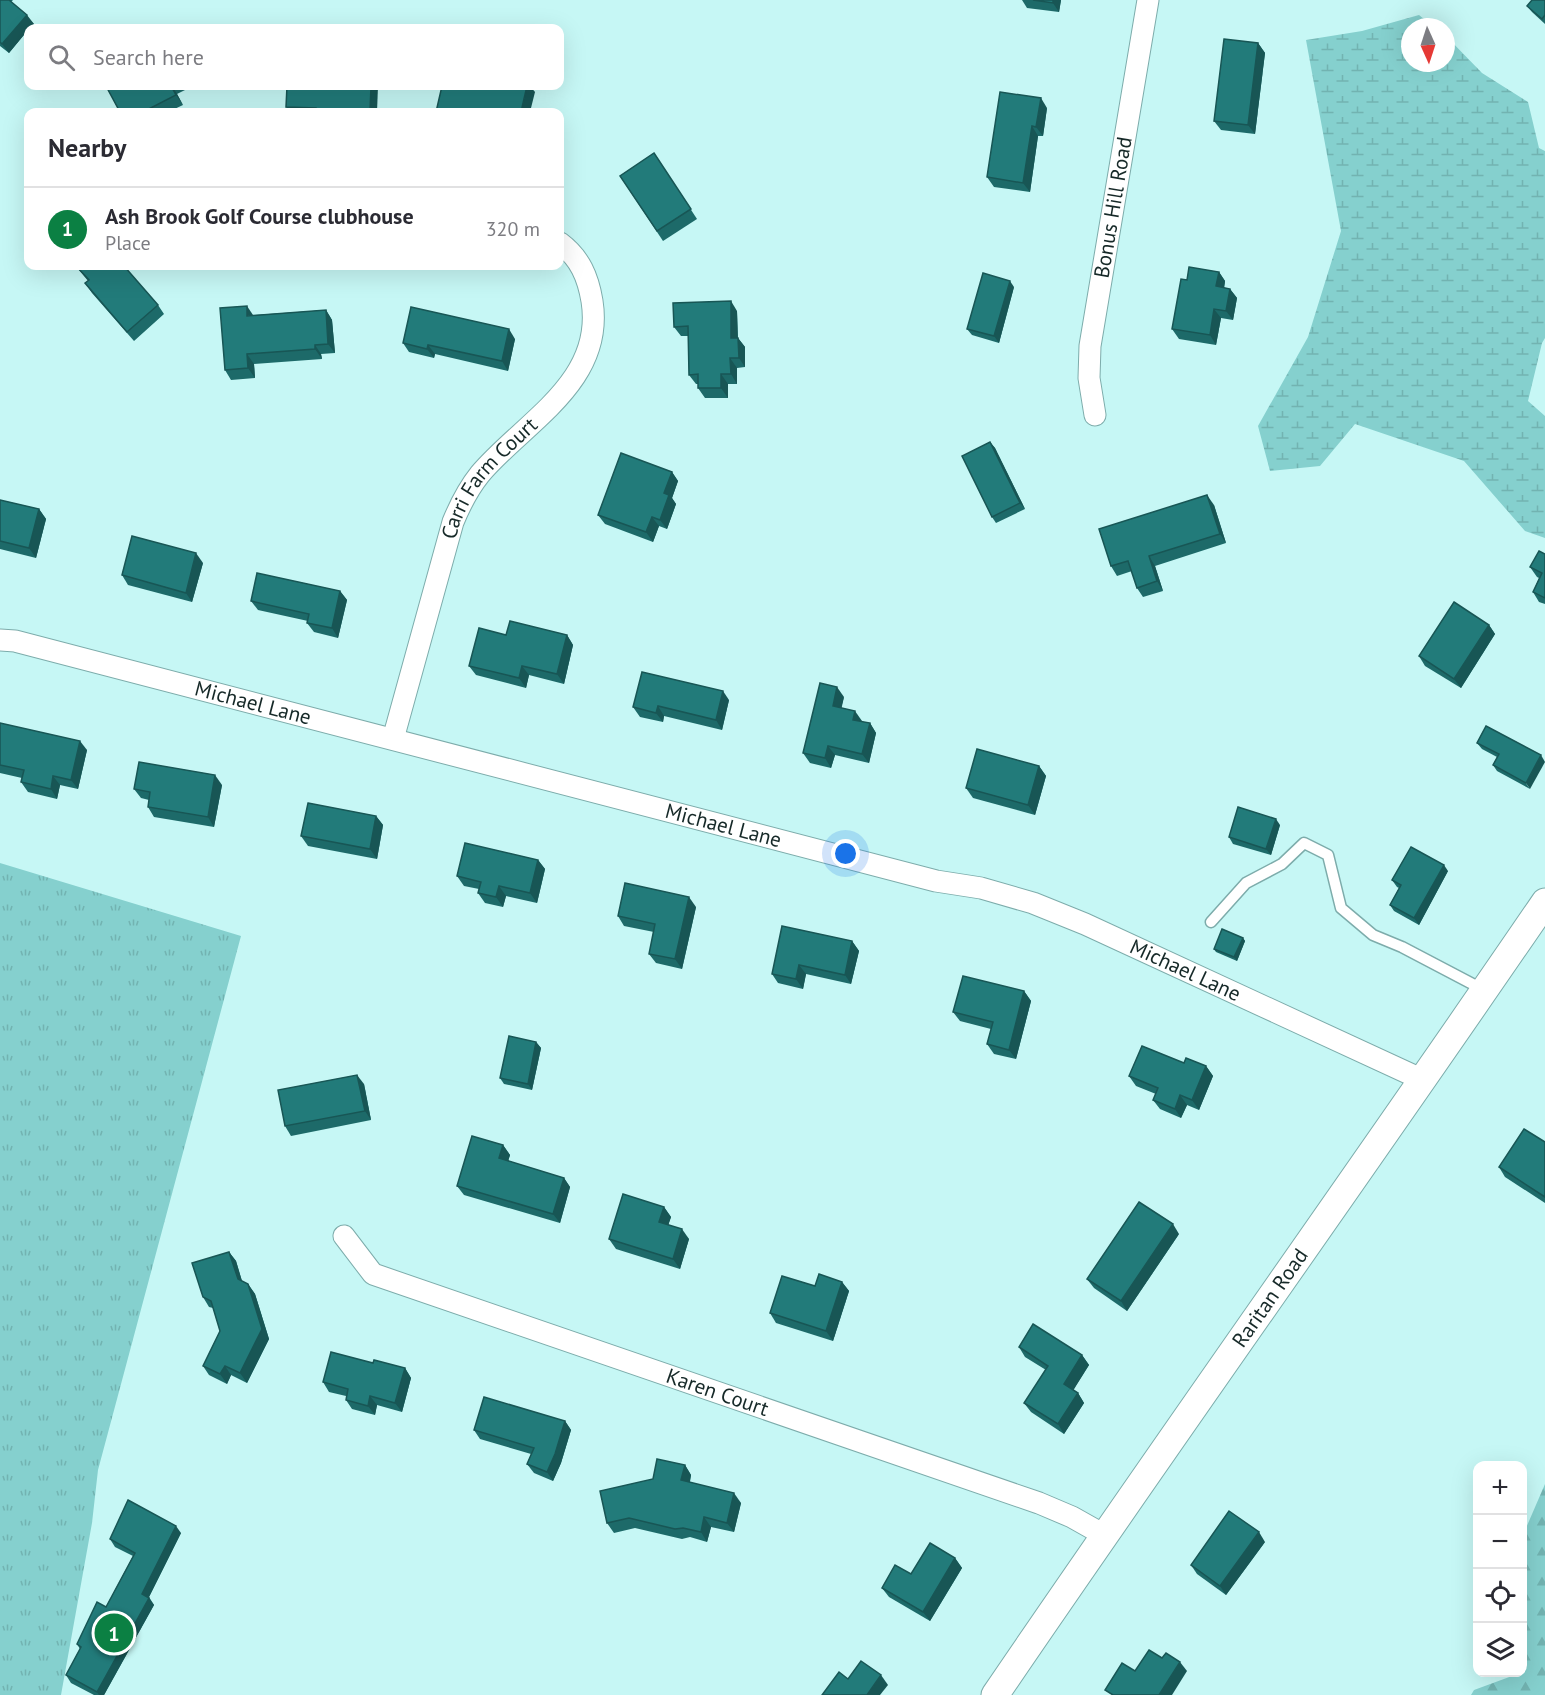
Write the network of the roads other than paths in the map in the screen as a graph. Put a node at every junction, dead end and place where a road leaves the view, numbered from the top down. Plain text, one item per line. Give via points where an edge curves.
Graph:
1 (1148, 0) edge
2 (564, 246) edge
3 (1095, 415) dead end
4 (0, 640) edge
5 (393, 739) junction
6 (1545, 902) edge
7 (1211, 922) dead end
8 (1484, 991) junction
9 (1423, 1080) junction
10 (344, 1236) dead end
11 (1104, 1535) junction
12 (995, 1695) edge

1 - 3 street, Bonus Hill Road via 1090,346 1089,378
2 - 5 street, Carri Farm Court via 584,270 595,315 585,359 553,405 494,459 464,498 453,522
4 - 5 street, Michael Lane
5 - 9 street, Michael Lane via 1033,903
6 - 8 street, Raritan Road
7 - 8 lane via 1246,883 1282,864 1304,843 1328,855 1341,908 1373,935
8 - 9 street, Raritan Road
9 - 11 street, Raritan Road
10 - 11 street, Karen Court via 373,1274 1039,1503
11 - 12 street, Raritan Road

